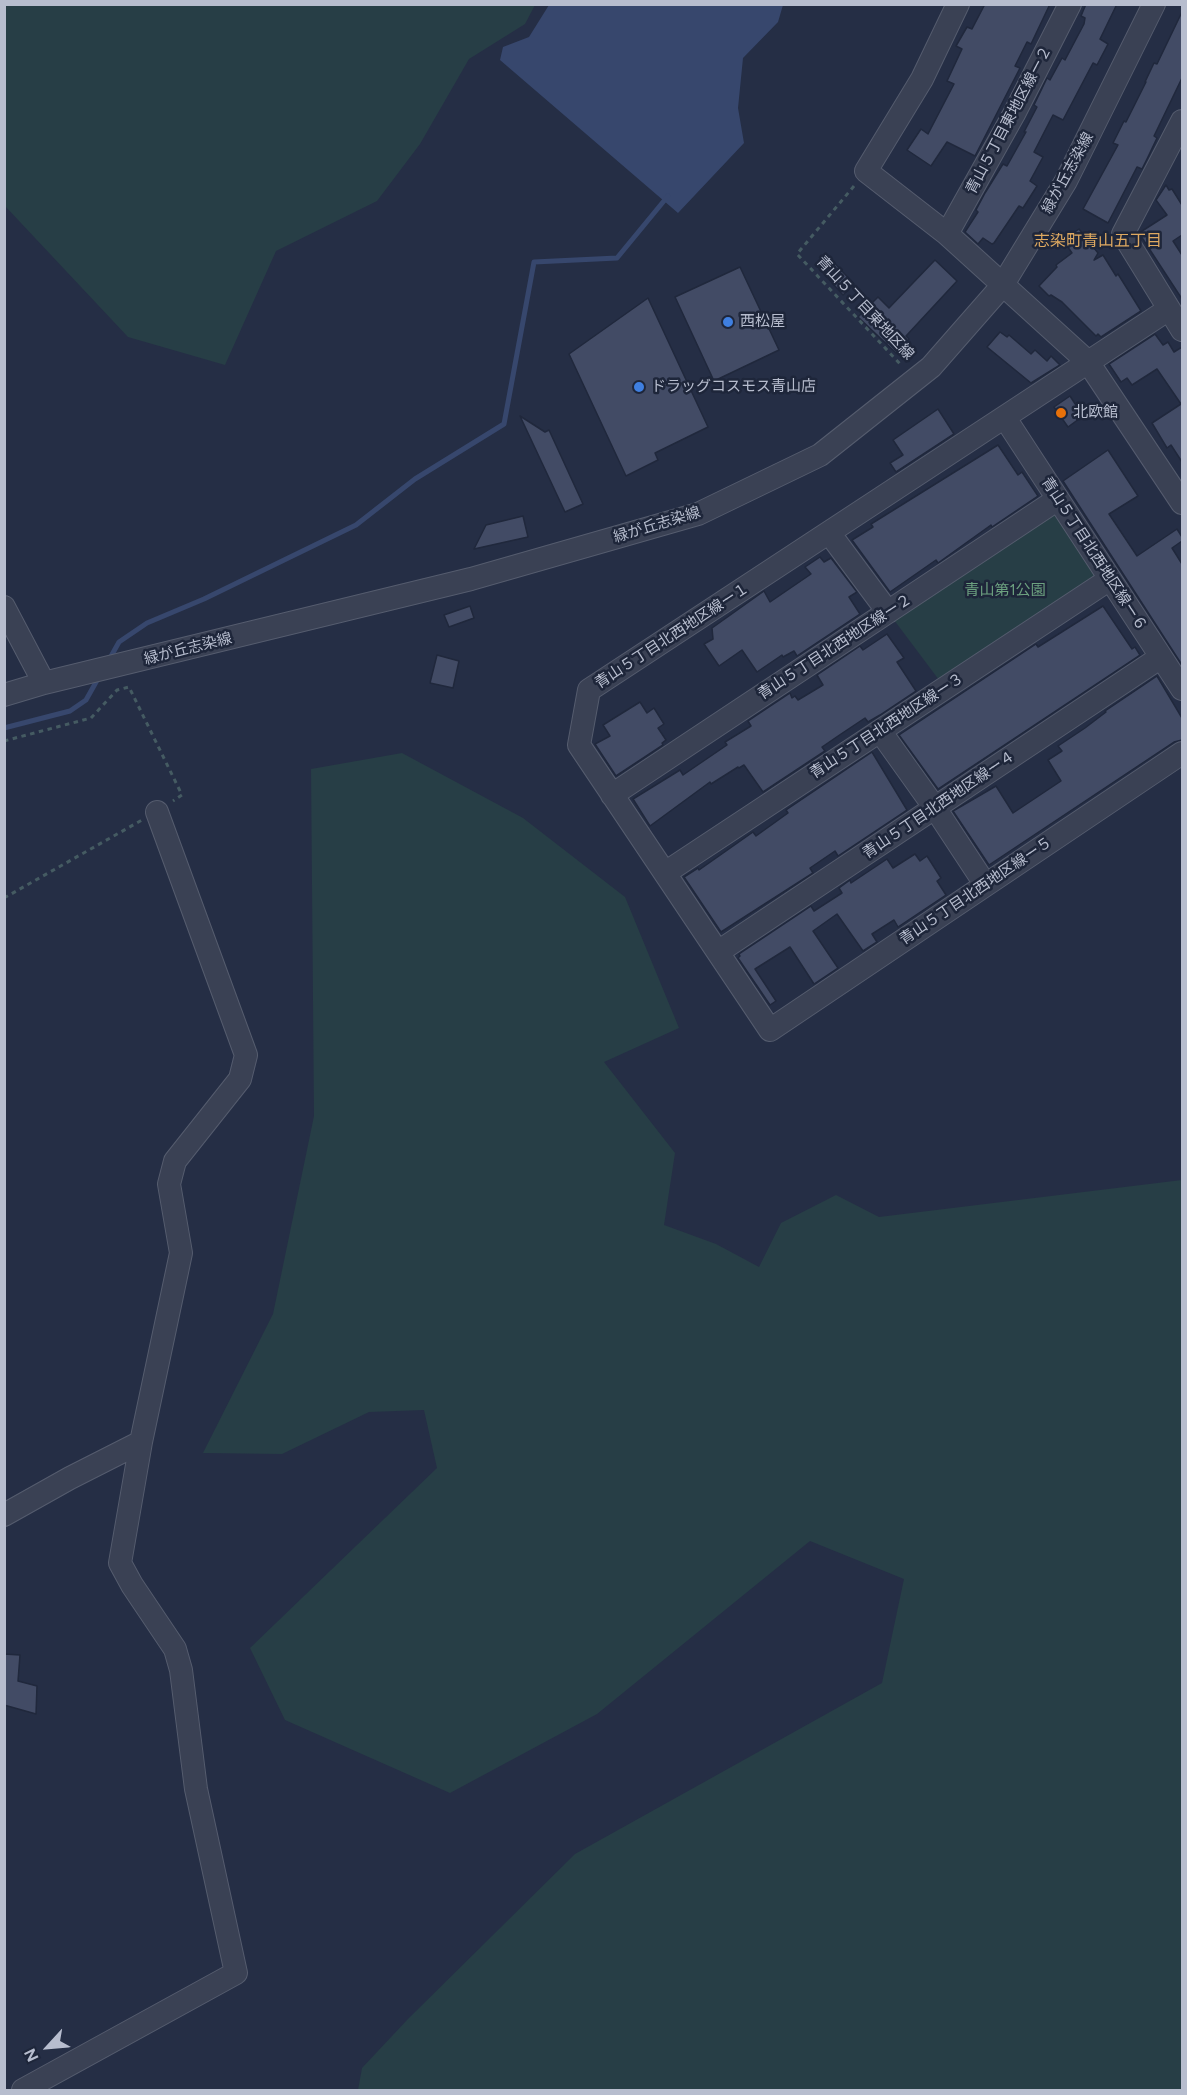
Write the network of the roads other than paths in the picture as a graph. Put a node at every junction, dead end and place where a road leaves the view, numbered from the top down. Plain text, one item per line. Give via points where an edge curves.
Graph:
1 (958, 4) edge
2 (1070, 4) edge
3 (1154, 4) edge
4 (1179, 137) edge
5 (947, 234) junction
6 (1002, 286) junction
7 (1169, 309) junction
8 (1182, 330) edge
9 (1088, 362) junction
10 (1005, 418) junction
11 (1058, 499) junction
12 (1182, 503) edge
13 (830, 534) junction
14 (1110, 579) junction
15 (4, 607) edge
16 (888, 612) junction
17 (1161, 657) junction
18 (44, 682) junction
19 (1182, 689) edge
20 (4, 695) edge
21 (880, 731) junction
22 (1182, 753) edge
23 (612, 795) junction
24 (935, 808) junction
25 (157, 812) road end
26 (665, 873) junction
27 (985, 884) junction
28 (717, 952) junction
29 (770, 1030) joint
30 (141, 1442) junction
31 (4, 1515) edge
32 (23, 2091) edge

1 - 5 street via 922,79 866,171
2 - 5 street, 青山５丁目東地区線ー２
3 - 6 street, 緑が丘志染線 via 1066,181
4 - 7 street via 1123,234
5 - 6 street
6 - 9 street
6 - 18 street, 緑が丘志染線 via 931,367 820,455 698,514 471,579
7 - 8 street
7 - 9 street, 青山５丁目北西地区線ー１
9 - 10 street, 青山５丁目北西地区線ー１
9 - 12 street
10 - 11 street, 青山５丁目北西地区線ー６
10 - 13 street, 青山５丁目北西地区線ー１
11 - 14 street, 青山５丁目北西地区線ー６
11 - 16 street, 青山５丁目北西地区線ー２
13 - 16 street
13 - 23 street, 青山５丁目北西地区線ー１ via 589,690 579,745
14 - 17 street, 青山５丁目北西地区線ー６
14 - 21 street, 青山５丁目北西地区線ー３
15 - 18 street
16 - 23 street, 青山５丁目北西地区線ー２
17 - 19 street, 青山５丁目北西地区線ー６
17 - 24 street, 青山５丁目北西地区線ー４
18 - 20 street, 緑が丘志染線
21 - 24 street
21 - 26 street, 青山５丁目北西地区線ー３
22 - 27 street, 青山５丁目北西地区線ー５
23 - 26 street, 青山５丁目北西地区線ー１
24 - 27 street
24 - 28 street, 青山５丁目北西地区線ー４
25 - 30 street via 246,1054 240,1079 175,1161 169,1184 181,1253
26 - 28 street, 青山５丁目北西地区線ー１
27 - 29 street, 青山５丁目北西地区線ー５
28 - 29 street, 青山５丁目北西地区線ー１
30 - 31 street
30 - 32 street via 120,1563 176,1649 196,1789 236,1973

